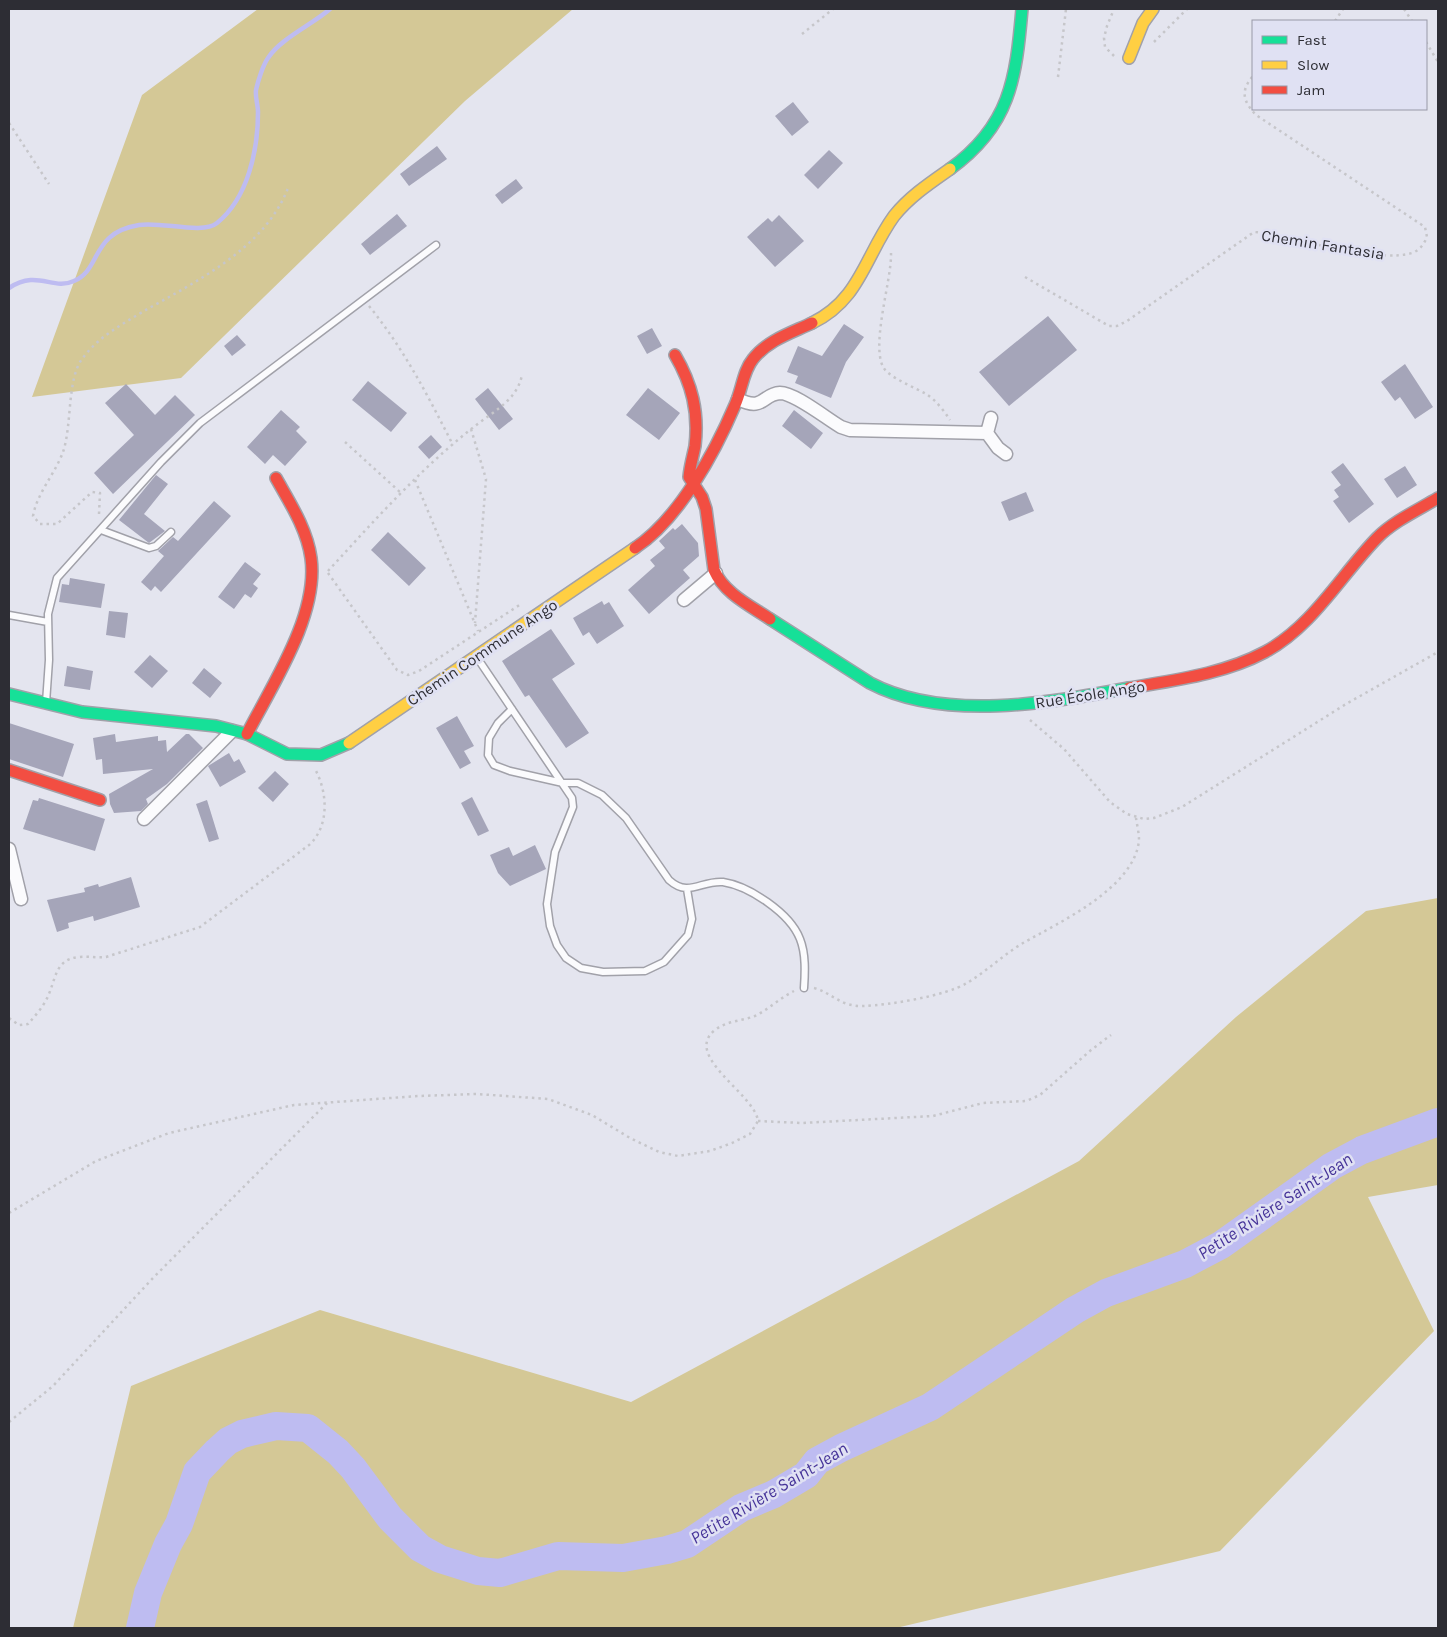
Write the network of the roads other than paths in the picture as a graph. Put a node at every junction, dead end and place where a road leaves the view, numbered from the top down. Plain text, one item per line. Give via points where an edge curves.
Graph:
1 (1022, 9) edge
2 (1153, 9) edge
3 (1129, 58) dead end
4 (436, 245) dead end
5 (675, 355) dead end
6 (738, 399) junction
7 (991, 418) dead end
8 (987, 433) junction
9 (1006, 454) dead end
10 (276, 478) dead end
11 (694, 485) junction
12 (1438, 498) edge
13 (101, 530) junction
14 (171, 532) dead end
15 (716, 573) junction
16 (684, 600) dead end
17 (9, 615) edge
18 (48, 622) junction
19 (476, 655) junction
20 (9, 694) edge
21 (46, 704) junction
22 (512, 709) junction
23 (232, 731) junction
24 (246, 734) junction
25 (9, 770) edge
26 (563, 783) junction
27 (100, 800) dead end
28 (144, 819) dead end
29 (9, 849) edge
30 (687, 889) junction
31 (21, 899) dead end
32 (804, 988) road end

1 - 6 street, Chemin Commune Ango via 1011,82 1000,115 990,132 978,147 907,203 883,233 848,296 825,317 759,353 747,371
2 - 3 street via 1143,23
4 - 13 lane via 200,423
5 - 11 street via 690,381 694,398 694,448 689,477
6 - 8 street via 753,404 774,395 786,394 850,430
6 - 11 street, Chemin Commune Ango
7 - 8 street
8 - 9 street
10 - 24 street via 305,535 311,558 311,592 295,636
11 - 15 street, Rue École Ango via 706,509 710,552
11 - 19 street, Chemin Commune Ango via 673,513 640,545
12 - 15 street, Rue École Ango via 1378,537 1308,618 1265,652 1212,673 1014,706 928,703 887,692 744,602 722,583
13 - 14 lane via 148,548 156,546
13 - 18 lane via 57,578
15 - 16 street
17 - 18 lane
18 - 21 lane
19 - 22 lane
19 - 24 street, Chemin Commune Ango via 354,741 321,755 287,754
20 - 21 street, Chemin Commune Ango
21 - 23 street, Chemin Commune Ango via 82,712 153,718
22 - 26 lane
22 - 26 lane via 489,738 488,755 494,765
23 - 24 street, Chemin Commune Ango
23 - 28 street
25 - 27 street
26 - 30 lane via 578,784 602,795 626,818 669,880 678,888
26 - 30 lane via 572,798 573,807 555,852 547,904 550,926 566,958 581,968 603,972 645,971 664,962 688,935 692,919
29 - 31 street
30 - 32 lane via 720,882 737,885 753,892 775,909 791,924 800,939

